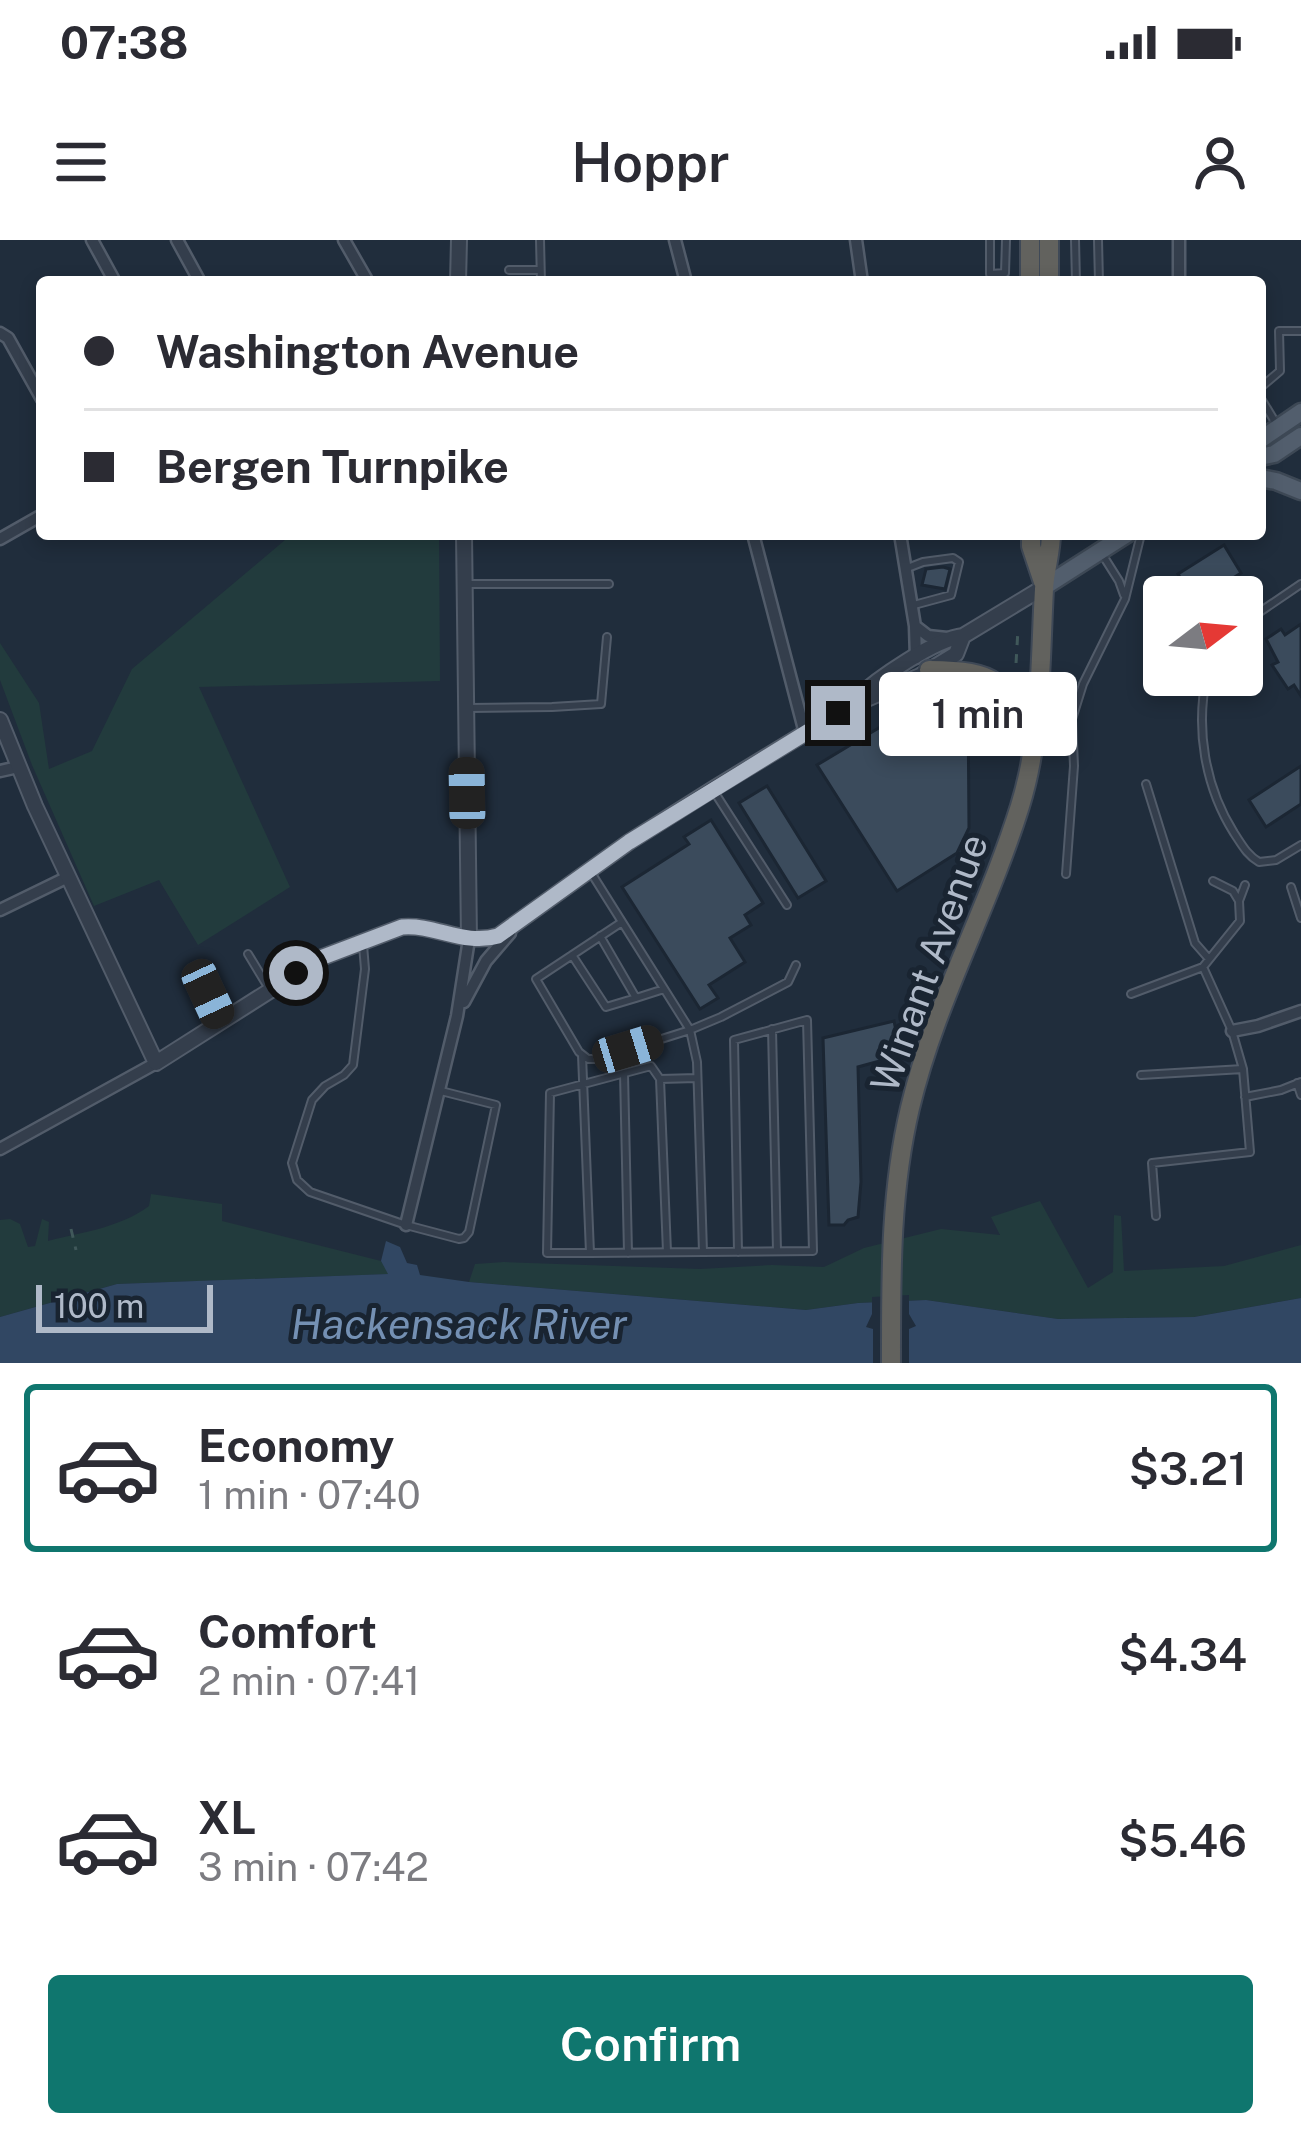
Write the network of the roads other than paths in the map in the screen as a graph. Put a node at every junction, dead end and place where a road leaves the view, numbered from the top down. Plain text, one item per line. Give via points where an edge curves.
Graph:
1 (92, 240) edge
2 (176, 240) edge
3 (344, 240) edge
4 (459, 240) edge
5 (540, 240) edge
6 (675, 240) edge
7 (856, 240) edge
8 (990, 240) edge
9 (1006, 240) edge
10 (1030, 240) edge
11 (1049, 240) edge
12 (1075, 240) edge
13 (1098, 240) edge
14 (1179, 240) edge
15 (509, 270) dead end
16 (540, 270) junction
17 (112, 276) edge
18 (197, 276) edge
19 (365, 276) edge
20 (458, 276) edge
21 (540, 276) edge
22 (684, 276) edge
23 (861, 276) edge
24 (1030, 276) edge
25 (1049, 276) edge
26 (1076, 276) edge
27 (1099, 276) edge
28 (1179, 276) edge
29 (1301, 331) edge
30 (0, 333) edge
31 (1266, 383) edge
32 (36, 388) edge
33 (1266, 407) edge
34 (1301, 412) edge
35 (1278, 427) junction
36 (1266, 436) edge
37 (1301, 436) edge
38 (1266, 456) edge
39 (1266, 479) edge
40 (1301, 491) edge
41 (36, 518) edge
42 (0, 538) edge
43 (464, 540) edge
44 (755, 540) edge
45 (901, 540) edge
46 (1031, 540) edge
47 (1050, 540) edge
48 (1117, 540) edge
49 (1140, 540) edge
50 (1100, 551) junction
51 (905, 569) junction
52 (465, 584) junction
53 (609, 584) dead end
54 (1301, 584) edge
55 (1044, 587) junction
56 (1125, 598) junction
57 (911, 606) junction
58 (1263, 610) edge
59 (915, 626) junction
60 (607, 637) dead end
61 (955, 637) junction
62 (922, 664) junction
63 (1205, 696) edge
64 (466, 708) junction
65 (0, 720) edge
66 (805, 733) junction
67 (1034, 741) junction
68 (18, 767) junction
69 (0, 771) edge
70 (1146, 784) dead end
71 (713, 790) junction
72 (1301, 844) edge
73 (590, 871) junction
74 (1066, 874) dead end
75 (68, 877) junction
76 (1213, 880) dead end
77 (1245, 885) dead end
78 (1291, 887) dead end
79 (1239, 901) junction
80 (787, 904) dead end
81 (0, 910) edge
82 (1301, 918) edge
83 (520, 922) junction
84 (622, 922) junction
85 (600, 936) junction
86 (469, 939) junction
87 (362, 942) junction
88 (248, 954) dead end
89 (572, 955) junction
90 (1206, 963) junction
91 (796, 965) dead end
92 (195, 967) dead end
93 (664, 989) junction
94 (269, 990) junction
95 (1131, 994) dead end
96 (636, 998) junction
97 (1301, 1011) edge
98 (458, 1016) junction
99 (220, 1022) junction
100 (772, 1029) junction
101 (690, 1030) junction
102 (1232, 1031) junction
103 (582, 1054) junction
104 (157, 1063) junction
105 (1243, 1069) junction
106 (624, 1073) junction
107 (1141, 1075) dead end
108 (697, 1078) junction
109 (660, 1079) junction
110 (1299, 1082) edge
111 (583, 1084) junction
112 (440, 1090) junction
113 (1301, 1095) edge
114 (1245, 1097) junction
115 (0, 1149) edge
116 (1156, 1216) dead end
117 (406, 1225) junction
118 (777, 1251) junction
119 (667, 1252) junction
120 (704, 1252) junction
121 (738, 1252) junction
122 (590, 1253) junction
123 (628, 1253) junction
124 (891, 1363) edge

1 - 17 street
2 - 18 street
3 - 19 street
4 - 20 street
5 - 16 lane
6 - 22 street
7 - 23 street
8 - 9 lane via 990,274 1006,273
10 - 24 highway
11 - 25 highway
12 - 26 lane
13 - 27 lane
14 - 28 street
15 - 16 lane
16 - 21 lane
29 - 31 lane via 1279,332 1280,371
30 - 32 street
33 - 35 lane
34 - 35 main road
35 - 36 main road
37 - 38 main road
39 - 40 main road
41 - 42 street
43 - 52 street
44 - 66 street
45 - 51 street
46 - 55 highway
47 - 55 highway
48 - 50 main road
49 - 56 lane
50 - 55 main road
50 - 56 lane
51 - 57 street
51 - 57 lane via 959,562 951,595
52 - 53 lane
52 - 64 street
54 - 58 lane
55 - 61 street
55 - 67 highway, Winant Avenue
56 - 74 lane via 1072,719
57 - 59 street
59 - 61 street via 928,636
59 - 62 street
60 - 64 lane via 601,704
61 - 62 street via 956,654
62 - 66 street
62 - 67 highway via 994,680
63 - 72 lane via 1202,735 1220,810 1247,853 1276,860
64 - 86 street
65 - 68 street
66 - 71 street
67 - 124 highway, Winant Avenue via 1020,807 929,1042 902,1146
68 - 69 street
68 - 75 street
70 - 90 lane
71 - 73 street
71 - 80 lane
73 - 83 street
73 - 84 lane
75 - 81 street
75 - 104 street
76 - 79 lane
77 - 79 lane
78 - 82 lane
79 - 90 lane via 1240,921
83 - 86 street via 498,936
83 - 98 street via 486,962
84 - 85 lane
84 - 93 lane
85 - 89 lane
85 - 96 lane
86 - 87 street via 414,926
86 - 98 street
87 - 94 street
87 - 117 lane via 353,1065 315,1095 292,1163 310,1192
88 - 94 lane
89 - 96 lane via 606,1006
89 - 103 lane via 536,979
90 - 95 lane
90 - 102 lane
91 - 101 lane via 788,982
92 - 99 lane
93 - 96 lane
93 - 101 lane
94 - 99 street
97 - 102 street
98 - 112 street
99 - 104 street
100 - 118 lane
100 - 118 lane via 807,1020 813,1251
100 - 121 lane via 734,1040
101 - 103 lane via 598,1059
101 - 108 lane
102 - 105 lane
103 - 111 lane
104 - 115 street
105 - 107 lane
105 - 114 lane
106 - 109 lane via 651,1066
106 - 111 lane
106 - 123 lane
108 - 109 lane
108 - 120 lane
109 - 119 lane
110 - 113 lane
110 - 114 lane
111 - 122 lane
111 - 122 lane via 550,1093 547,1253
112 - 117 street
112 - 117 lane via 496,1105 469,1232 458,1240
114 - 116 lane via 1250,1152 1152,1162
118 - 121 lane
119 - 120 lane
119 - 123 lane
120 - 121 lane
122 - 123 lane

